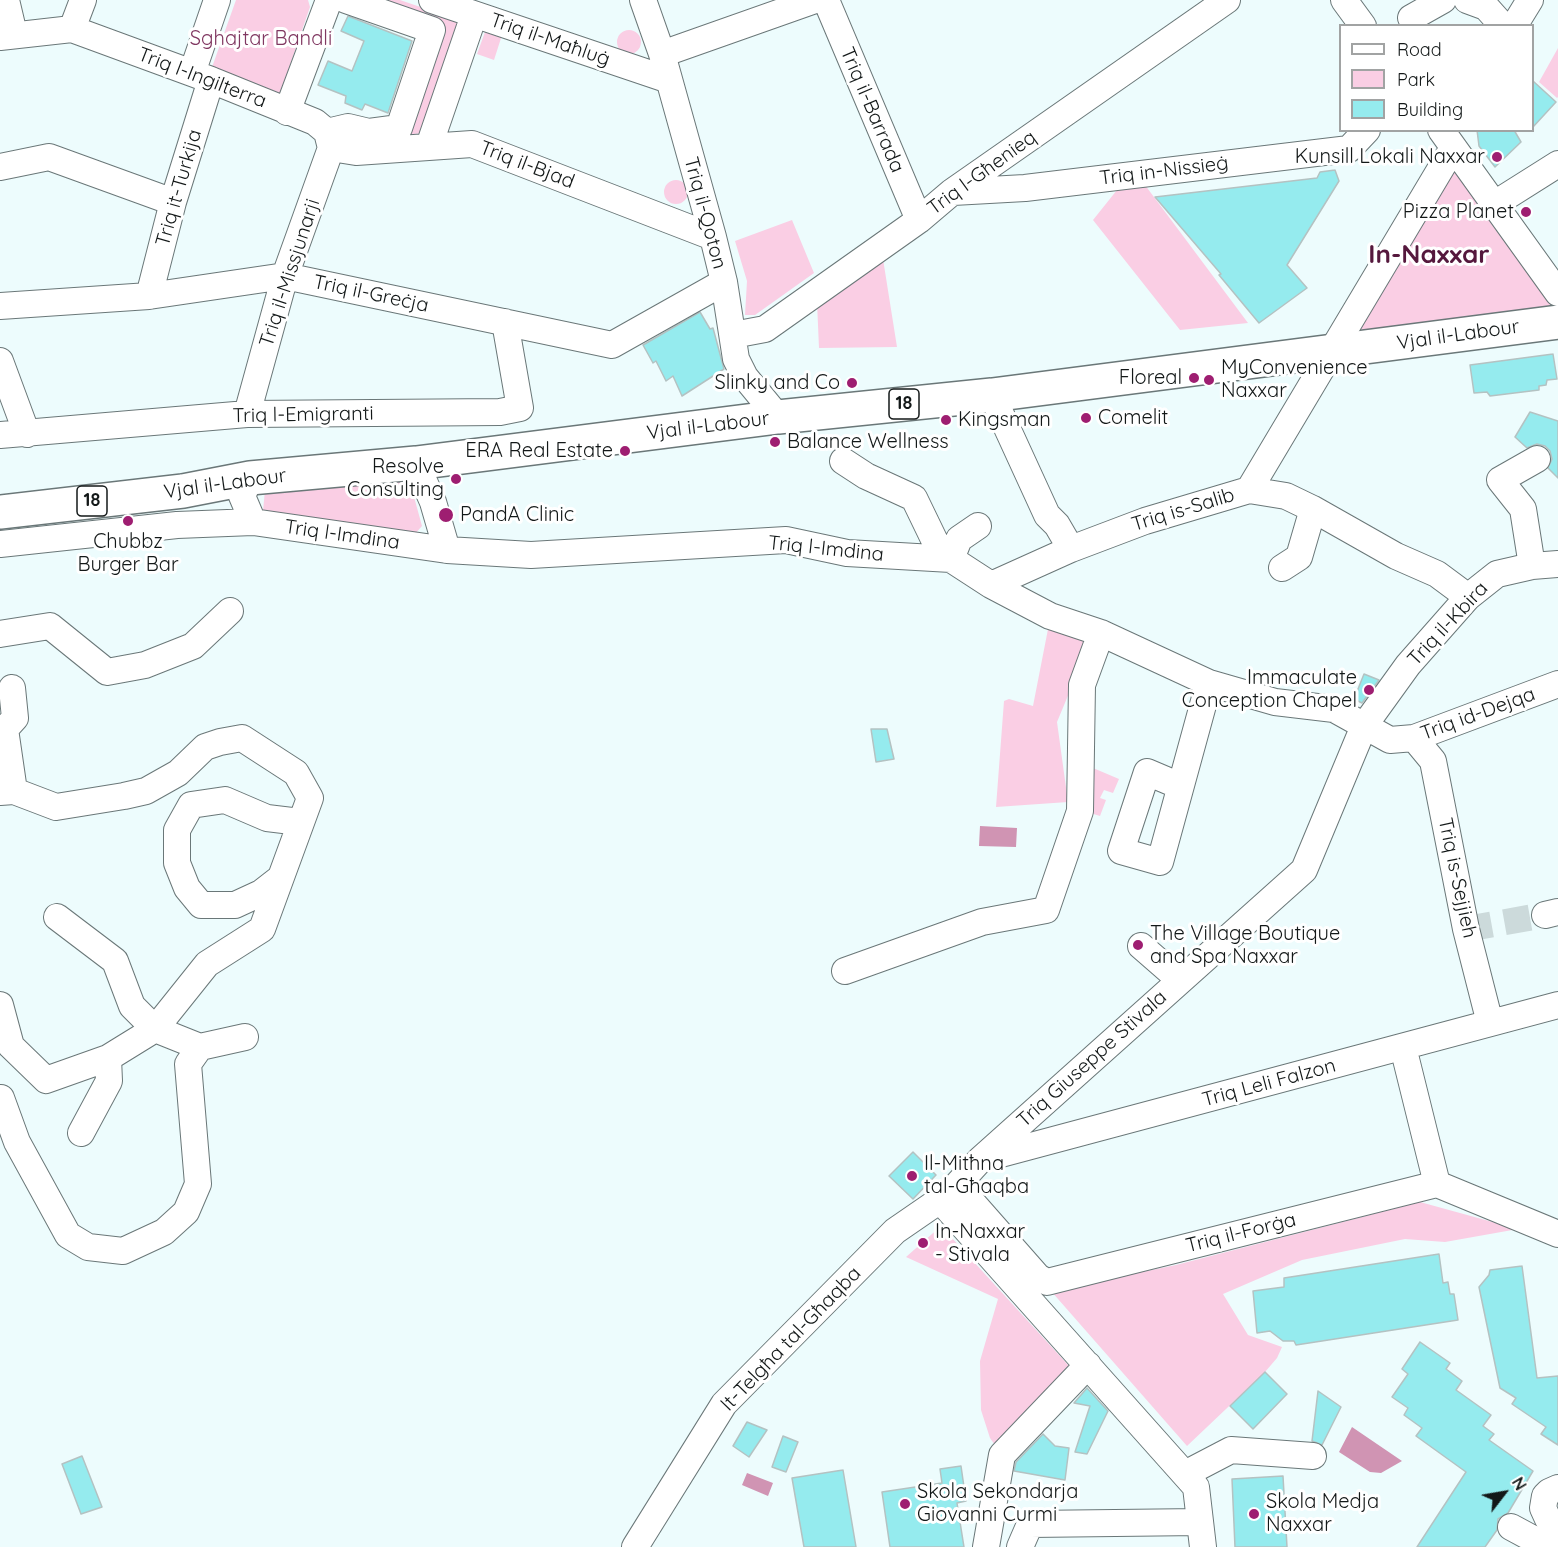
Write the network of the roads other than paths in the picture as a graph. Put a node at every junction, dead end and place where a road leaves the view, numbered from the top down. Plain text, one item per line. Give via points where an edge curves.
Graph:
1 (6, 0) edge
2 (83, 0) edge
3 (217, 0) edge
4 (329, 0) edge
5 (346, 0) edge
6 (432, 0) edge
7 (643, 0) edge
8 (814, 0) edge
9 (825, 0) edge
10 (1227, 0) edge
11 (1344, 0) edge
12 (1443, 0) edge
13 (1467, 0) edge
14 (1530, 0) edge
15 (474, 15) junction
16 (1411, 18) dead end
17 (1362, 24) edge
18 (1501, 24) edge
19 (1515, 24) edge
20 (72, 29) junction
21 (7, 36) edge
22 (662, 54) junction
23 (201, 76) junction
24 (669, 80) junction
25 (287, 112) junction
26 (1365, 132) edge
27 (1447, 139) edge
28 (329, 140) junction
29 (429, 146) junction
30 (1558, 164) edge
31 (0, 167) edge
32 (952, 192) junction
33 (173, 202) junction
34 (1493, 205) junction
35 (919, 220) junction
36 (713, 237) junction
37 (285, 276) junction
38 (724, 282) junction
39 (1558, 293) edge
40 (149, 296) junction
41 (0, 306) edge
42 (505, 322) junction
43 (1558, 322) edge
44 (733, 335) junction
45 (1331, 352) junction
46 (0, 361) edge
47 (992, 395) junction
48 (247, 414) junction
49 (778, 417) junction
50 (27, 434) junction
51 (0, 435) edge
52 (1537, 459) dead end
53 (843, 461) dead end
54 (416, 463) junction
55 (249, 478) junction
56 (1249, 490) junction
57 (183, 491) junction
58 (1313, 509) junction
59 (0, 512) edge
60 (253, 522) junction
61 (978, 526) dead end
62 (0, 544) edge
63 (1071, 549) junction
64 (447, 550) junction
65 (947, 559) junction
66 (1558, 564) edge
67 (1532, 566) junction
68 (1282, 568) dead end
69 (991, 585) junction
70 (1468, 597) junction
71 (230, 611) dead end
72 (1101, 633) junction
73 (0, 634) edge
74 (1209, 683) junction
75 (1558, 684) edge
76 (12, 688) dead end
77 (1364, 726) junction
78 (1414, 738) junction
79 (1180, 786) dead end
80 (7, 791) edge
81 (300, 822) junction
82 (279, 879) junction
83 (57, 917) dead end
84 (1141, 946) dead end
85 (845, 971) dead end
86 (1180, 980) junction
87 (0, 1005) edge
88 (1558, 1005) edge
89 (1490, 1023) junction
90 (155, 1029) junction
91 (245, 1037) dead end
92 (200, 1047) junction
93 (1403, 1047) junction
94 (108, 1058) junction
95 (1, 1098) edge
96 (81, 1132) dead end
97 (8, 1145) edge
98 (980, 1160) junction
99 (1437, 1184) junction
100 (949, 1192) junction
101 (1558, 1234) edge
102 (1047, 1282) junction
103 (1030, 1302) junction
104 (1088, 1365) junction
105 (1313, 1456) dead end
106 (1191, 1481) junction
107 (1558, 1488) edge
108 (1558, 1524) edge
109 (1511, 1527) dead end
110 (1201, 1534) edge
111 (1558, 1542) edge
112 (635, 1547) edge
113 (986, 1547) edge
114 (1020, 1547) edge

1 - 21 street
2 - 20 street
3 - 23 street, Triq it-Turkija
4 - 25 street
5 - 28 street via 432,30 399,128 369,132 348,127
6 - 15 street, Triq il-Maħluġ
7 - 22 street, Triq il-Qoton
8 - 22 street
9 - 35 street, Triq il-Barrada
10 - 32 street, Triq l-Għenieq
11 - 17 street
12 - 16 street
13 - 18 street via 1486,7
14 - 19 street
15 - 24 street, Triq il-Maħluġ
15 - 29 street
20 - 21 street, Triq l-Ingilterra
20 - 23 street, Triq l-Ingilterra
22 - 24 street, Triq il-Qoton
23 - 25 street, Triq l-Ingilterra
23 - 33 street, Triq it-Turkija
24 - 36 street, Triq il-Qoton
25 - 28 street, Triq l-Ingilterra via 315,122
26 - 32 street, Triq in-Nissieġ via 1349,149 1025,188
27 - 34 street
27 - 45 street
28 - 29 street, Triq il-Bjad via 356,153
28 - 37 street, Triq il-Missjunarji
29 - 36 street, Triq il-Bjad via 472,144
30 - 34 street
31 - 33 street via 49,157
32 - 35 street, Triq l-Għenieq
33 - 40 street, Triq it-Turkija
34 - 39 street
35 - 44 street, Triq l-Għenieq via 765,329
36 - 38 street, Triq il-Qoton
37 - 40 street, Triq il-Greċja
37 - 42 street, Triq il-Greċja
37 - 48 street, Triq il-Missjunarji
38 - 42 street, Triq il-Greċja via 612,345
38 - 44 street, Triq il-Qoton
40 - 41 street, Triq il-Greċja
42 - 48 street, Triq l-Emigranti via 520,408 501,412
43 - 45 main road, Vjal il-Labour / 18
44 - 49 street, Triq il-Qoton via 736,359 745,376
45 - 47 main road, Vjal il-Labour / 18
45 - 56 street
46 - 50 street
47 - 49 main road, Vjal il-Labour / 18
47 - 63 street via 1047,515
48 - 50 street, Triq l-Emigranti
49 - 54 main road, Vjal il-Labour / 18
50 - 51 street, Triq l-Emigranti
52 - 67 street via 1500,480 1523,508
53 - 65 street via 914,498
54 - 55 main road, Vjal il-Labour / 18
54 - 64 street
55 - 57 main road, Vjal il-Labour / 18
55 - 60 street via 243,496
56 - 58 street, Triq is-Salib via 1286,496
56 - 63 street, Triq is-Salib via 1145,521
57 - 59 main road, Vjal il-Labour / 18
57 - 60 street, Triq l-Imdina
58 - 68 street via 1299,556
58 - 70 street, Triq is-Salib via 1396,556 1437,574
60 - 62 street, Triq l-Imdina via 177,525
60 - 64 street, Triq l-Imdina
61 - 65 street via 959,539
63 - 69 street, Triq is-Salib
64 - 65 street, Triq l-Imdina via 531,555 786,540 847,553
65 - 69 street
66 - 67 street, Triq il-Kbira
67 - 70 street, Triq il-Kbira via 1497,574
69 - 72 street via 1050,616
70 - 77 street, Triq il-Kbira via 1408,664
71 - 73 street via 193,646 145,665 107,672 50,626
72 - 74 street
72 - 85 street via 1082,685 1080,812 1046,910 982,922
74 - 77 street via 1275,702 1334,709
74 - 79 street
75 - 78 street, Triq id-Dejqa
76 - 80 street via 15,718 5,729
77 - 78 street, Triq id-Dejqa via 1390,740
77 - 86 street, Triq Giuseppe Stivala via 1304,870
78 - 89 street, Triq is-Sejjieh via 1433,761 1466,929
80 - 81 street via 56,807 124,796 146,791 178,773 205,747 242,738 296,773 310,798
81 - 82 street
81 - 82 street via 267,818 225,800 191,805 177,830 177,863 187,888 201,905 235,905
82 - 90 street via 262,929 207,964
83 - 90 street via 115,961 132,1006
84 - 86 street
86 - 98 street, Triq Giuseppe Stivala
87 - 94 street via 11,1046 46,1080
88 - 89 street, Triq Leli Falzon
89 - 93 street, Triq Leli Falzon
90 - 92 street
90 - 94 street
91 - 92 street
92 - 97 street via 188,1064 198,1184 186,1212 165,1232 123,1251 88,1247 68,1235
93 - 98 street, Triq Leli Falzon
93 - 99 street
94 - 96 street via 109,1081
95 - 97 street
98 - 100 street, It-Telgħa tal-Għaqba
99 - 101 street
99 - 102 street, Triq il-Forġa
100 - 102 street
100 - 103 street
100 - 112 street, It-Telgħa tal-Għaqba via 895,1232 724,1404
102 - 103 street
103 - 104 street
104 - 106 street
104 - 113 street via 1002,1455
105 - 106 street via 1231,1450
106 - 110 street
107 - 108 street via 1545,1496 1543,1508 1548,1519
109 - 111 street via 1537,1541
110 - 114 street via 1030,1524

